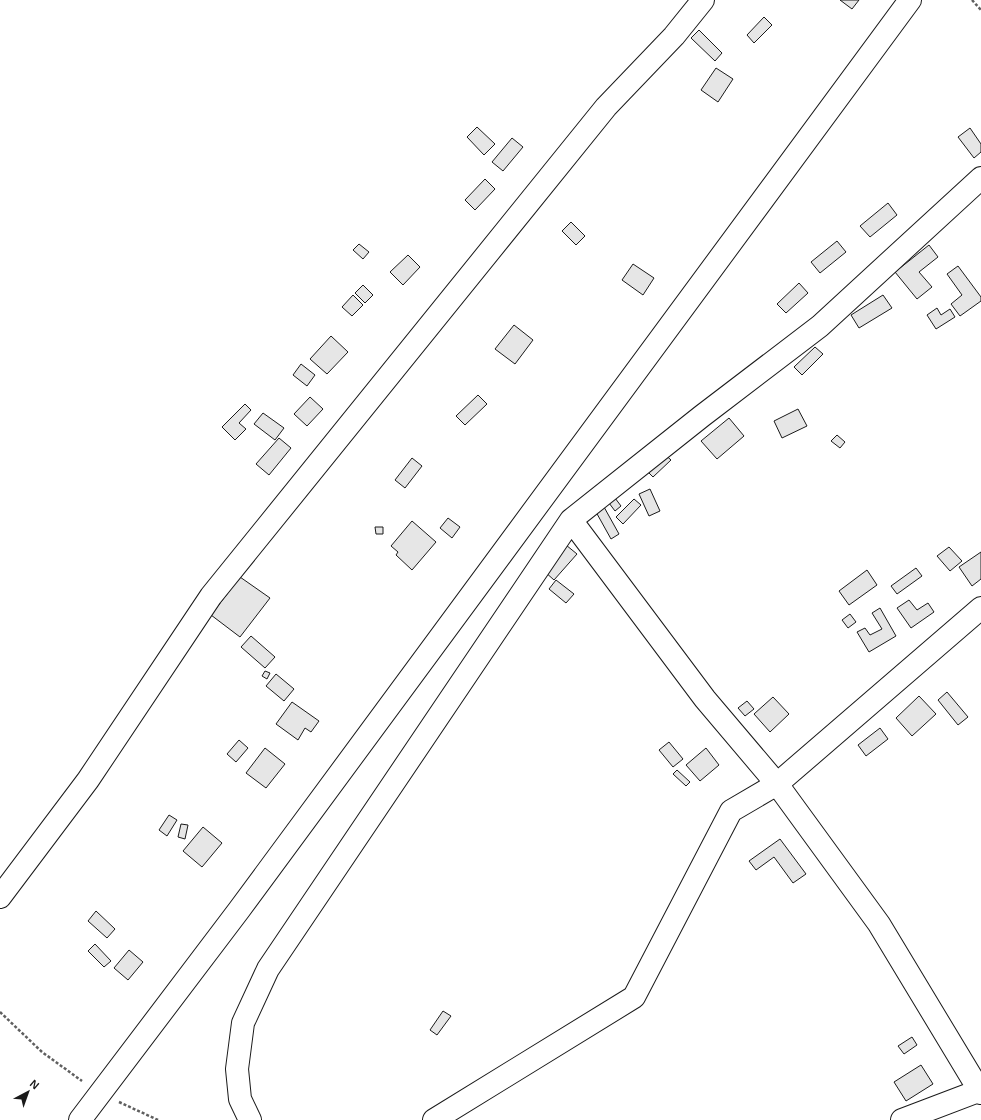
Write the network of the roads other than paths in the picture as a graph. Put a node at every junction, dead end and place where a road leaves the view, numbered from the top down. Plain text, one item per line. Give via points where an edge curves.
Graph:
1 (703, 0) edge
2 (910, 0) edge
3 (981, 178) edge
4 (571, 520) junction
5 (981, 608) edge
6 (777, 784) junction
7 (0, 897) edge
8 (981, 1091) edge
9 (80, 1120) edge
10 (250, 1120) edge
11 (434, 1120) edge
12 (902, 1120) edge

1 - 7 street via 674,36 606,107 211,596 88,780
2 - 9 street via 239,910
3 - 4 street via 820,326
4 - 6 street via 705,699
4 - 10 street via 268,969 243,1023 237,1069 240,1099
5 - 6 street
6 - 8 street via 879,924
6 - 11 street via 731,811 634,997
8 - 12 street

